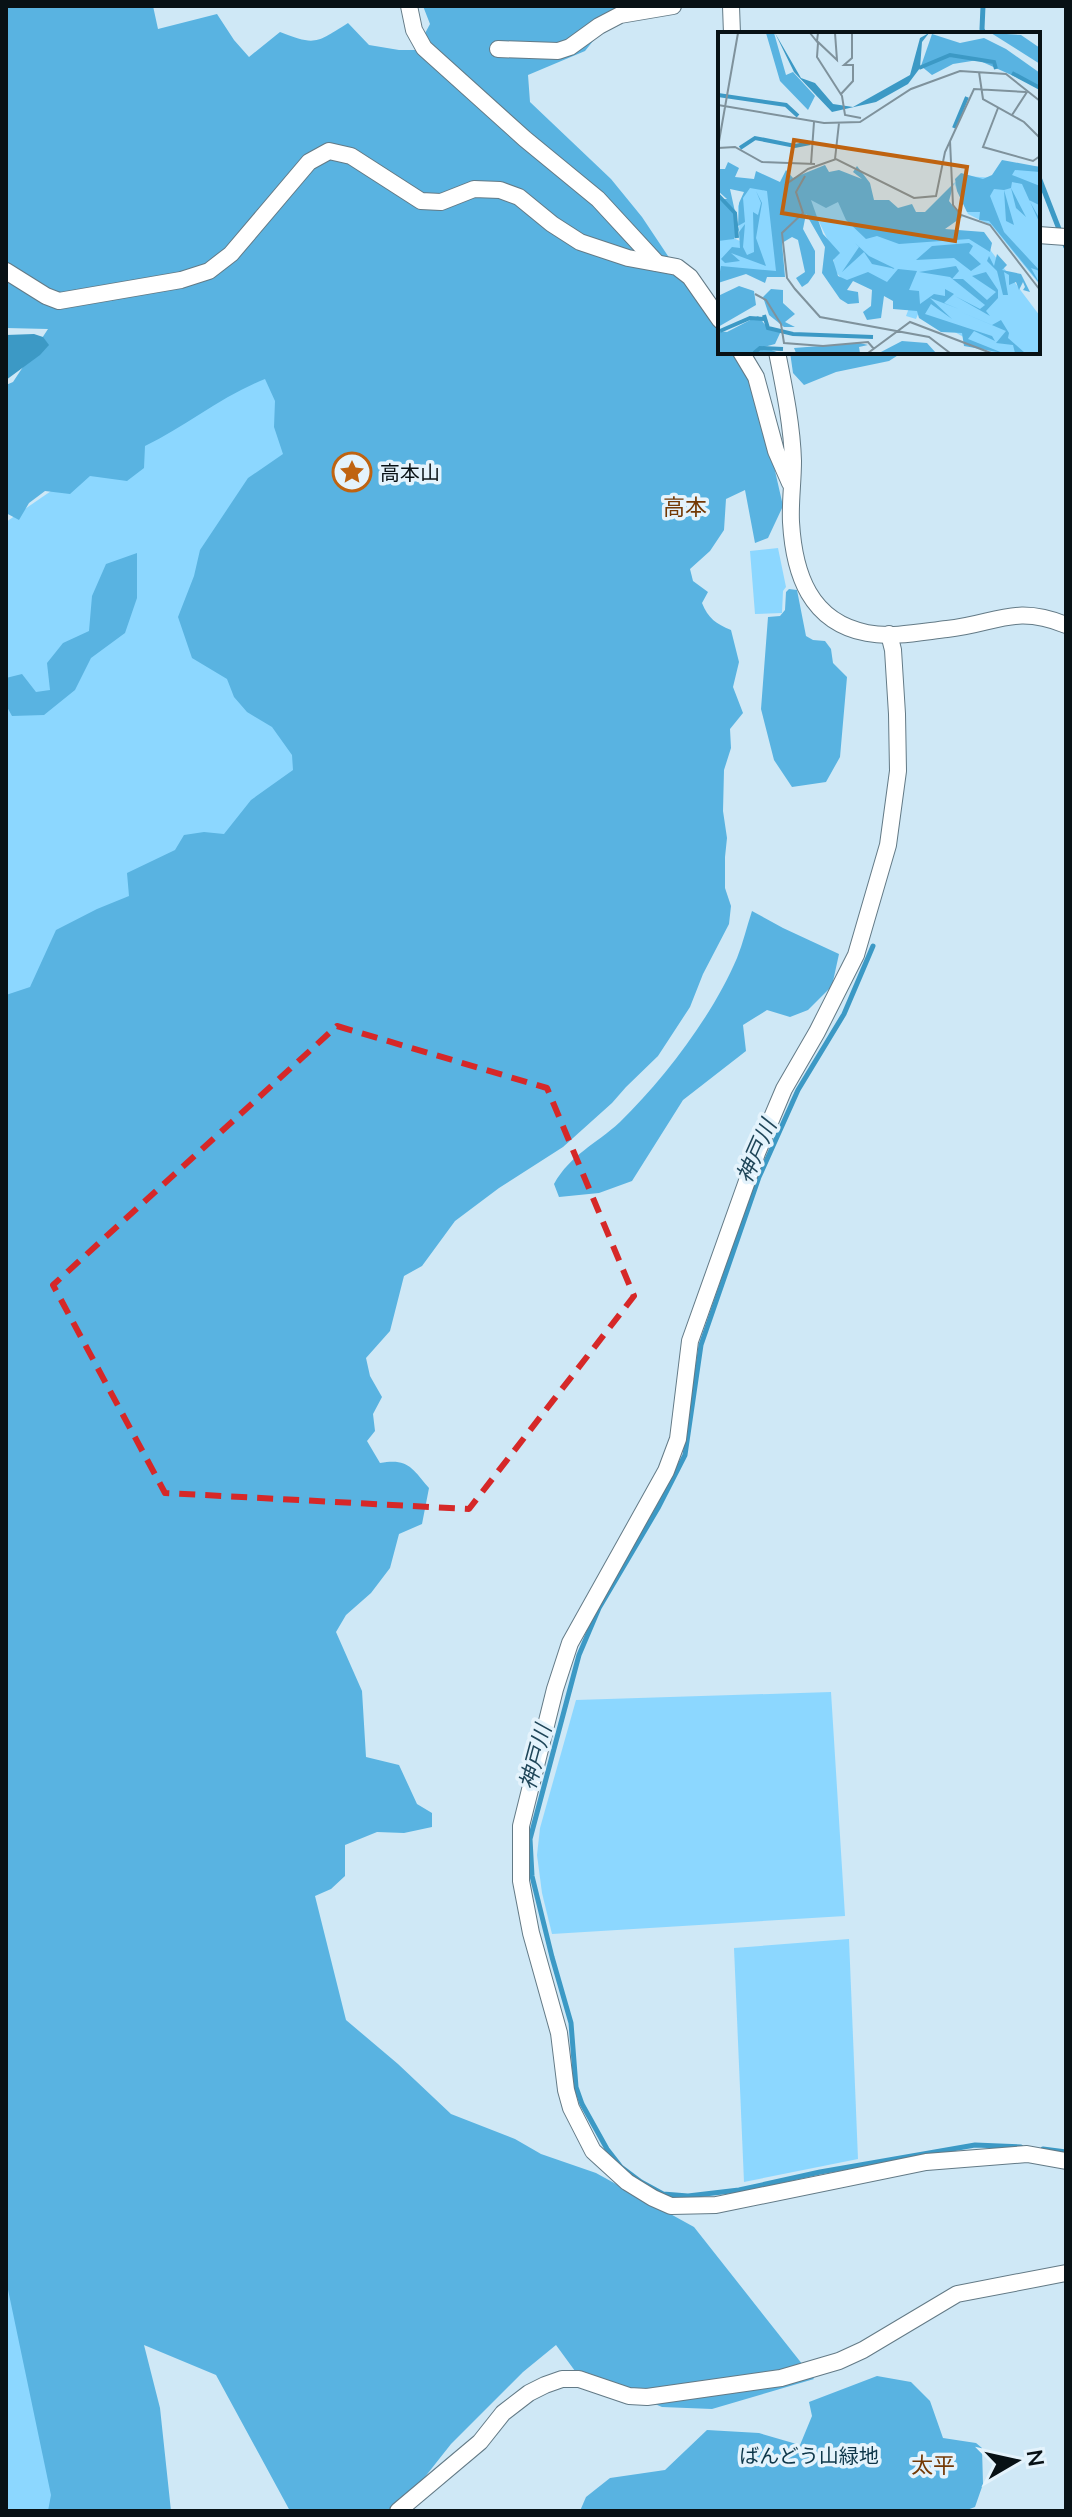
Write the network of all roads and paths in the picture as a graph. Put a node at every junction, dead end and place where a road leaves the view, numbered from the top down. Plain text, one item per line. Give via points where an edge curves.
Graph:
1 (409, 6) edge
2 (673, 6) edge
3 (731, 6) edge
4 (732, 32) edge
5 (498, 49) dead end
6 (1040, 235) edge
7 (1066, 237) edge
8 (657, 263) junction
9 (6, 271) edge
10 (718, 317) edge
11 (742, 354) edge
12 (777, 354) edge
13 (793, 488) junction
14 (1066, 625) edge
15 (889, 634) junction
16 (1066, 2161) edge
17 (1066, 2273) edge
18 (398, 2511) edge

1 - 8 street via 424,48 598,199
2 - 5 street via 620,15 558,51
3 - 4 street
6 - 7 street
8 - 9 street via 580,242 519,197 500,190 474,189 441,202 421,201 351,156 329,151 309,162 231,254 209,271 59,301
8 - 10 street via 677,267 690,277
11 - 13 street via 756,377 776,451
12 - 13 street
13 - 15 street via 793,542 810,598 850,628
14 - 15 street via 1021,615 953,629
15 - 16 street via 898,771 888,845 856,955 784,1089 757,1153 690,1341 678,1439 666,1471 570,1643 521,1826 521,1881 559,2033 571,2108 593,2151 653,2198 671,2206 716,2205 926,2162 1027,2154
17 - 18 street via 957,2294 839,2361 781,2378 647,2397 579,2379 545,2385 503,2413 480,2442

